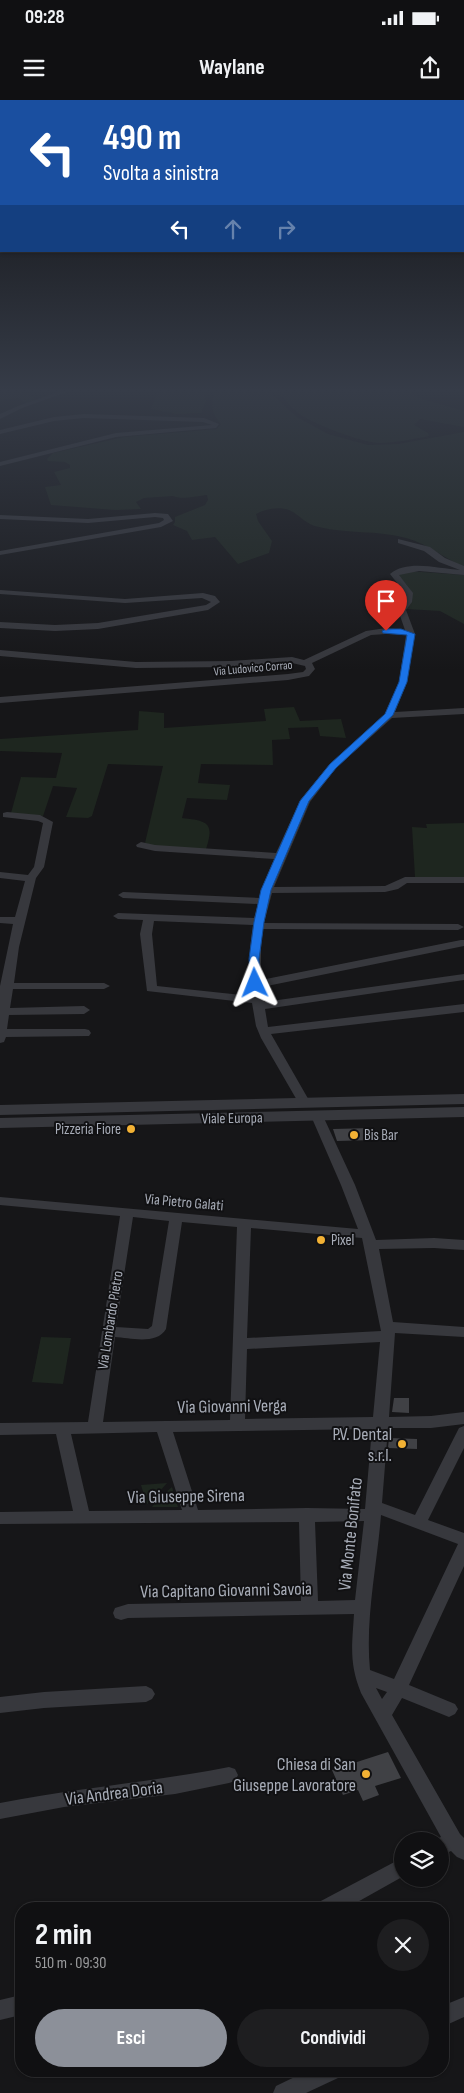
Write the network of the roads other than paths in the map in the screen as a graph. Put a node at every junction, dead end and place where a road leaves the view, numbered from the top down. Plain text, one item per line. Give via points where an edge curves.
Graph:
1 (0, 517) edge
2 (401, 541) dead end
3 (0, 553) edge
4 (464, 569) edge
5 (464, 573) edge
6 (0, 592) edge
7 (0, 625) edge
8 (411, 633) junction
9 (0, 653) edge
10 (305, 662) junction
11 (0, 700) edge
12 (464, 711) edge
13 (389, 715) junction
14 (7, 814) dead end
15 (141, 845) dead end
16 (280, 856) junction
17 (0, 875) edge
18 (31, 878) junction
19 (464, 880) edge
20 (266, 890) junction
21 (123, 895) dead end
22 (263, 901) junction
23 (118, 916) dead end
24 (149, 917) junction
25 (0, 920) edge
26 (20, 921) junction
27 (259, 924) junction
28 (458, 927) dead end
29 (461, 944) dead end
30 (5, 967) edge
31 (464, 976) edge
32 (255, 985) junction
33 (6, 986) junction
34 (104, 986) dead end
35 (258, 1003) junction
36 (464, 1008) edge
37 (84, 1010) dead end
38 (3, 1012) junction
39 (264, 1031) junction
40 (85, 1033) dead end
41 (0, 1036) edge
42 (464, 1099) edge
43 (304, 1102) junction
44 (0, 1110) edge
45 (464, 1112) edge
46 (317, 1116) junction
47 (0, 1122) edge
48 (0, 1200) edge
49 (127, 1213) junction
50 (176, 1217) junction
51 (244, 1223) junction
52 (368, 1239) junction
53 (464, 1244) edge
54 (108, 1332) junction
55 (387, 1332) junction
56 (464, 1332) edge
57 (240, 1344) junction
58 (464, 1418) edge
59 (380, 1422) junction
60 (238, 1425) junction
61 (163, 1426) junction
62 (95, 1427) junction
63 (62, 1428) junction
64 (0, 1429) edge
65 (464, 1432) edge
66 (373, 1510) junction
67 (307, 1514) junction
68 (192, 1516) junction
69 (82, 1517) junction
70 (0, 1518) edge
71 (419, 1523) junction
72 (464, 1540) edge
73 (464, 1548) edge
74 (363, 1607) junction
75 (310, 1609) junction
76 (121, 1613) dead end
77 (362, 1674) junction
78 (398, 1689) junction
79 (146, 1694) dead end
80 (0, 1705) edge
81 (449, 1709) dead end
82 (382, 1715) junction
83 (229, 1775) dead end
84 (0, 1811) edge
85 (452, 1846) edge
86 (394, 1871) edge
87 (339, 1902) edge
88 (15, 2006) edge
89 (464, 2007) edge
90 (0, 2010) edge
91 (449, 2014) edge
92 (318, 2077) edge
93 (283, 2093) edge

1 - 3 street via 88,521 156,515 169,520 161,525
2 - 4 street via 427,549 442,560
5 - 8 street via 418,570 395,573 394,576 409,593 408,602 402,610
6 - 7 street via 125,601 204,595 216,602 208,607 98,626
8 - 10 street via 369,633
8 - 13 street via 403,682
9 - 10 street, Via Ludovico Corrao via 136,665
10 - 11 street, Via Ludovico Corrao via 311,669 301,676
12 - 13 street
13 - 16 street via 333,766 313,789
14 - 18 street via 48,822 39,867
15 - 16 street
16 - 20 street
17 - 18 street
18 - 26 street
19 - 20 street via 405,880 386,889
20 - 22 street
21 - 22 street
22 - 27 street
23 - 24 street
24 - 27 street
24 - 35 street via 146,934 151,989
25 - 26 street
26 - 30 street
27 - 28 street
27 - 32 street via 254,959
29 - 32 street
30 - 33 street
31 - 35 street
32 - 35 street
33 - 34 street
33 - 38 street
35 - 39 street
36 - 39 street
37 - 38 street
38 - 41 street
39 - 43 street
40 - 41 street
42 - 43 street, Viale Europa
43 - 44 street, Viale Europa
45 - 46 street, Viale Europa
46 - 47 street, Viale Europa
46 - 52 street, Via Monte Bonifato via 348,1184
48 - 49 street, Via Pietro Galati
49 - 50 street, Via Pietro Galati
49 - 54 street, Via Lombardo Pietro
50 - 51 street, Via Pietro Galati
50 - 54 street via 159,1329 150,1334
51 - 52 street, Via Pietro Galati
51 - 57 street
52 - 53 street, Via Pietro Galati
52 - 55 street, Via Monte Bonifato
54 - 62 street, Via Lombardo Pietro
55 - 56 street
55 - 57 street
55 - 59 street, Via Monte Bonifato
57 - 60 street
58 - 59 street, Via Giovanni Verga
59 - 60 street, Via Giovanni Verga
59 - 66 street, Via Monte Bonifato
60 - 61 street, Via Giovanni Verga
61 - 62 street, Via Giovanni Verga
61 - 68 street
62 - 63 street, Via Giovanni Verga
63 - 64 street, Via Giovanni Verga
63 - 69 street
65 - 71 street
66 - 67 street, Via Giuseppe Sirena
66 - 71 street, Via Giuseppe Sirena
66 - 74 street, Via Monte Bonifato
67 - 68 street, Via Giuseppe Sirena
67 - 75 street
68 - 69 street, Via Giuseppe Sirena
69 - 70 street, Via Giuseppe Sirena
71 - 72 street, Via Giuseppe Sirena
73 - 78 street
74 - 75 street, Via Capitano Giovanni Savoia
74 - 77 street, Via Monte Bonifato
75 - 76 street, Via Capitano Giovanni Savoia
77 - 78 street
77 - 82 street, Via Monte Bonifato
78 - 81 street
78 - 82 street
79 - 80 street
82 - 85 street, Via Monte Bonifato
83 - 84 street, Via Andrea Doria
86 - 87 street
88 - 90 street
89 - 91 street
92 - 93 street

